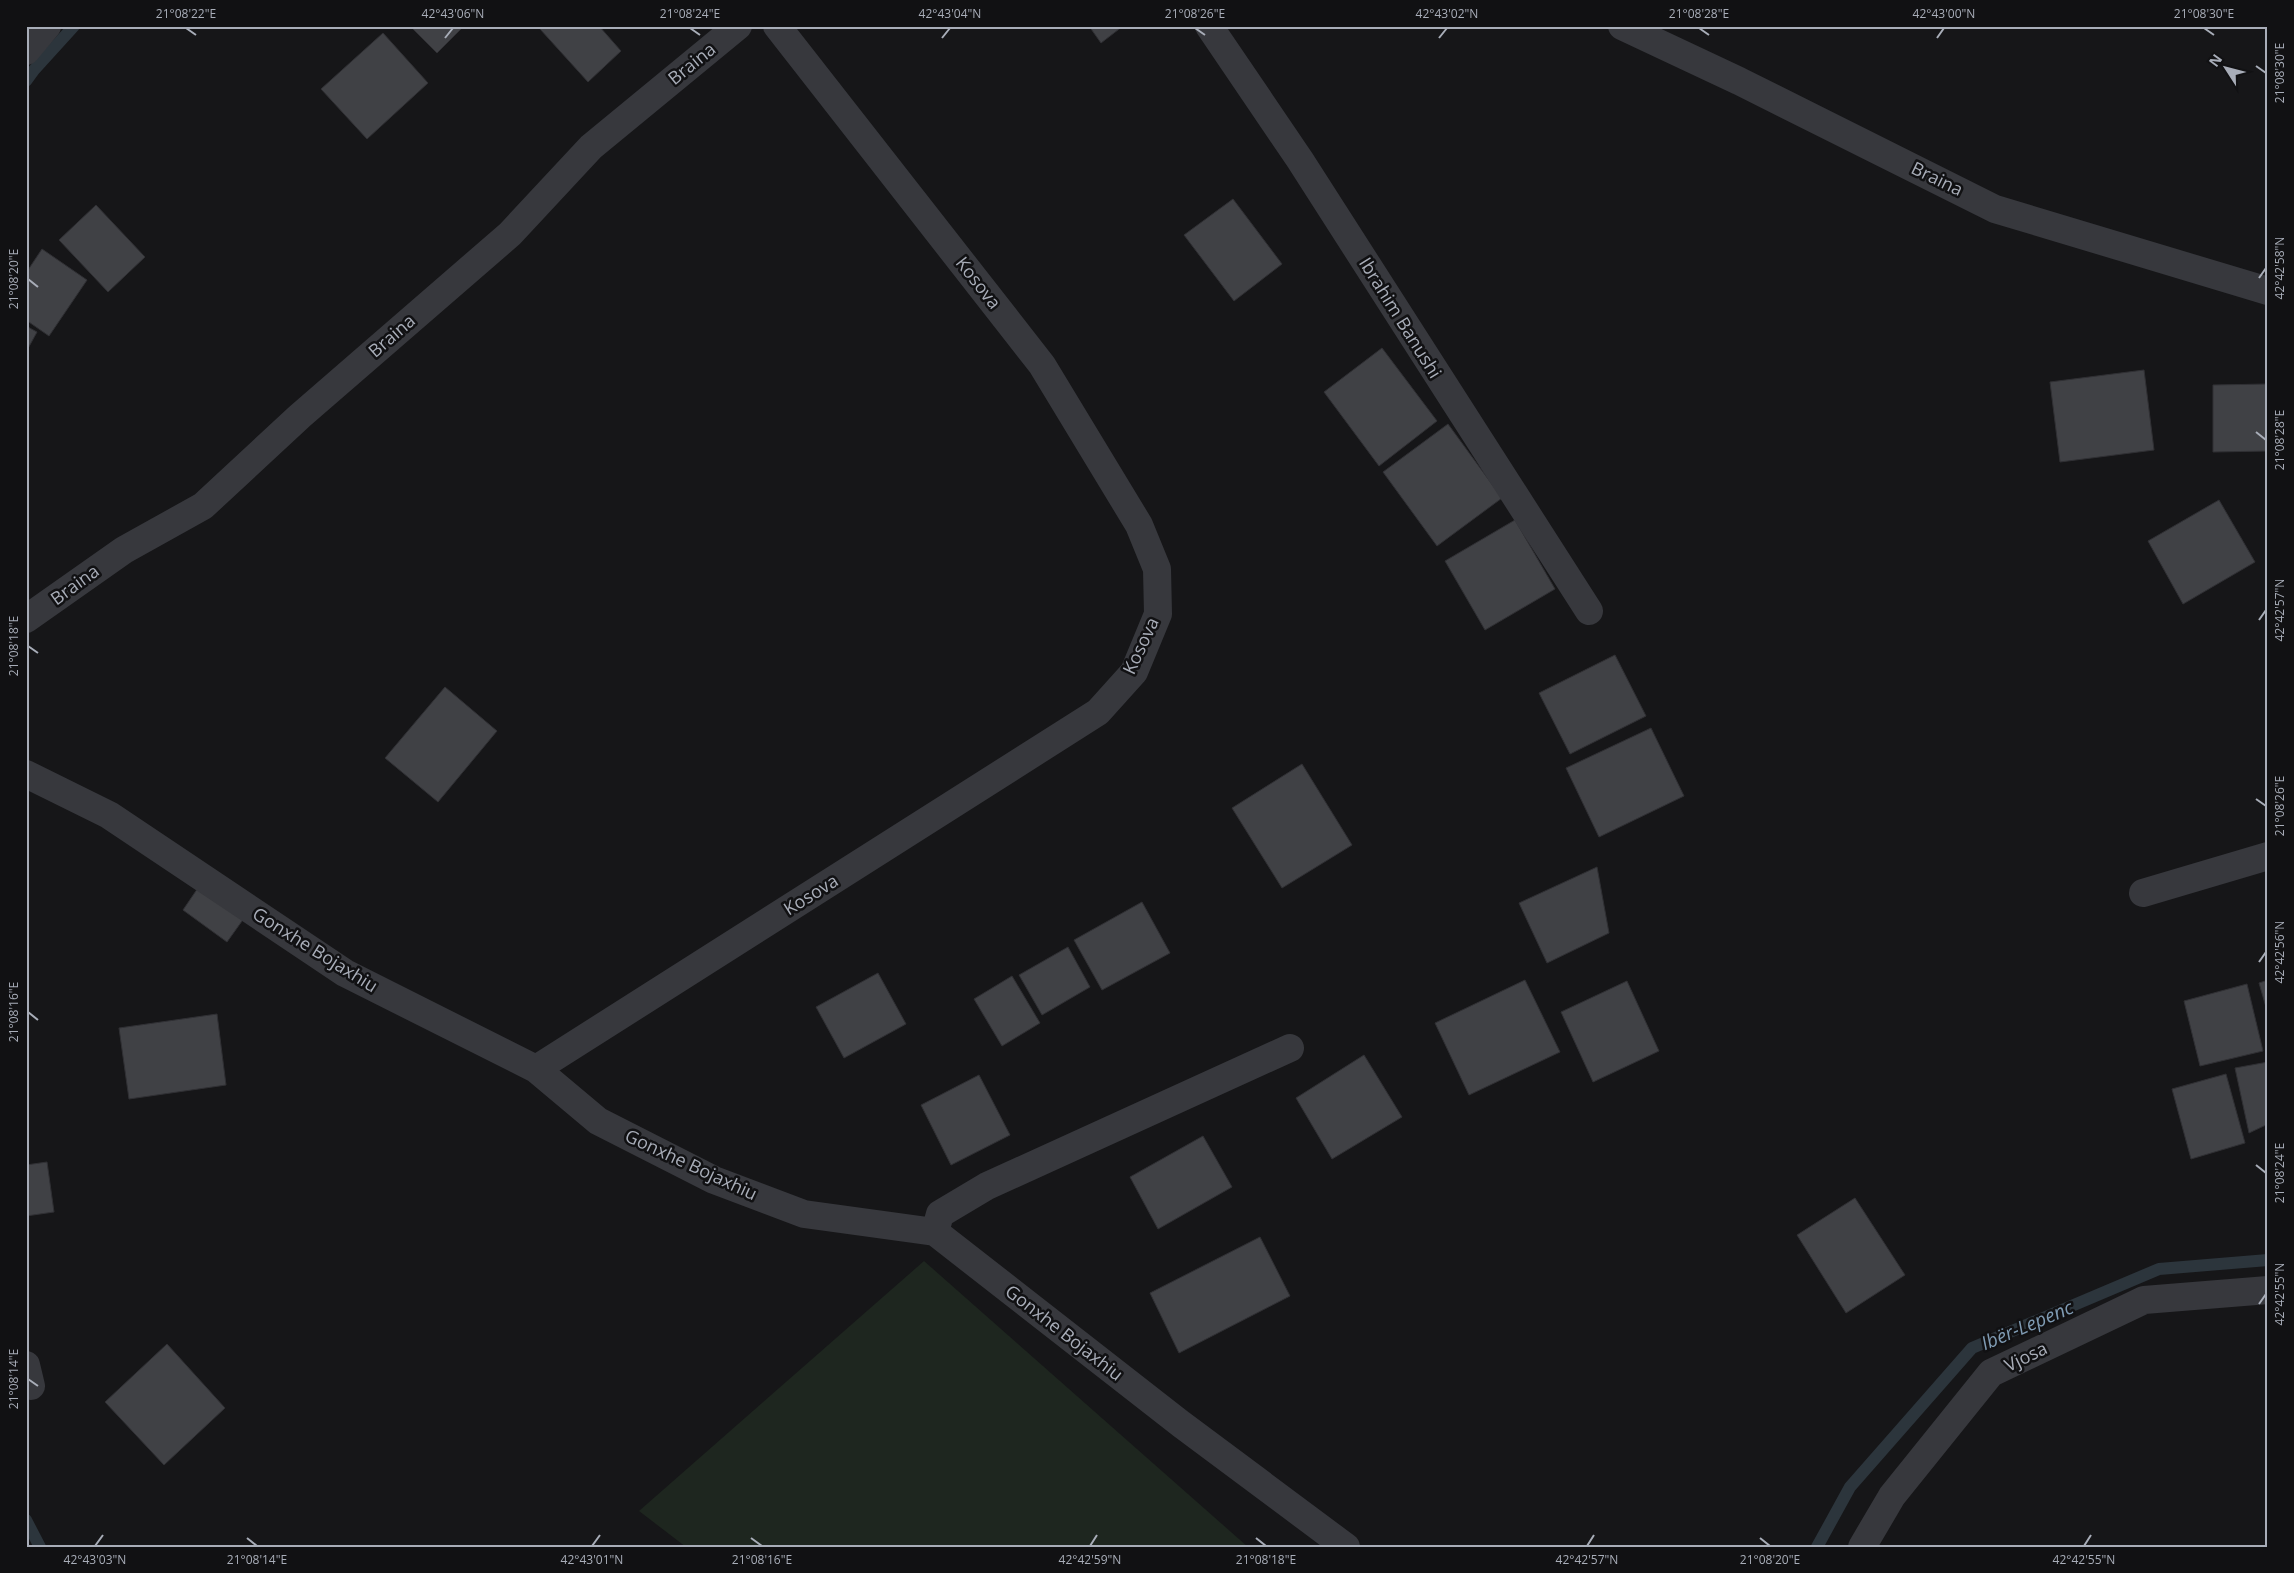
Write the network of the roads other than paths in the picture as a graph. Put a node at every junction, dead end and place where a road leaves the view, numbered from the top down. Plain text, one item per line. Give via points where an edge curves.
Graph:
1 (47, 26) edge
2 (738, 26) edge
3 (777, 26) edge
4 (1209, 26) edge
5 (1622, 26) edge
6 (26, 51) edge
7 (2268, 291) edge
8 (1589, 610) dead end
9 (26, 619) edge
10 (26, 774) edge
11 (2268, 856) edge
12 (2142, 893) dead end
13 (1290, 1048) dead end
14 (536, 1070) junction
15 (934, 1232) junction
16 (2268, 1290) edge
17 (1346, 1547) edge
18 (1862, 1547) edge

1 - 6 street
2 - 9 street, Braina via 591,147 510,234 314,404 203,506 124,550
3 - 14 street, Kosova via 1042,365 1139,525 1157,569 1158,614 1134,672 1098,712
4 - 8 street, Ibrahim Banushi via 1300,160
5 - 7 street, Braina via 1995,209
10 - 14 street, Gonxhe Bojaxhiu via 109,815 345,973
11 - 12 street
13 - 15 street via 987,1186 940,1214
14 - 15 street, Gonxhe Bojaxhiu via 598,1122 714,1180 804,1214
15 - 17 street, Gonxhe Bojaxhiu via 1181,1424
16 - 18 street, Vjosa via 2144,1300 1991,1373 1892,1496

